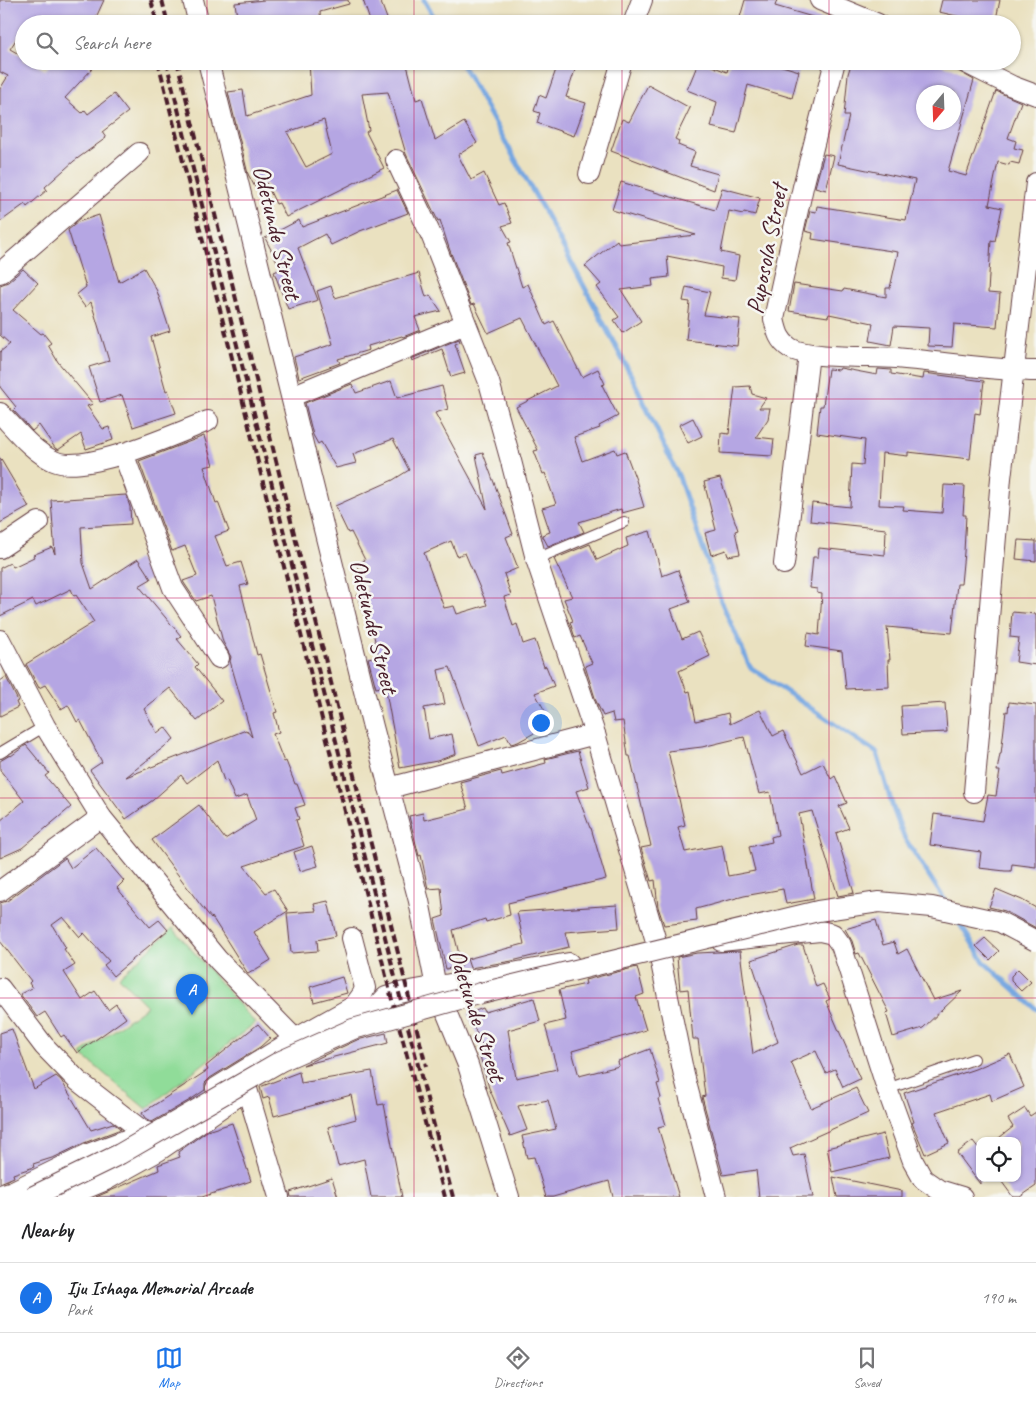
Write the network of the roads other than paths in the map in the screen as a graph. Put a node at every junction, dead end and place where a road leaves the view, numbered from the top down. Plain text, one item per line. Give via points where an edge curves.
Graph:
1 (193, 0) edge
2 (642, 0) edge
3 (820, 0) edge
4 (197, 15) edge
5 (636, 15) edge
6 (842, 15) edge
7 (210, 70) edge
8 (619, 70) edge
9 (833, 70) edge
10 (980, 70) edge
11 (1036, 95) edge
12 (139, 154) dead end
13 (396, 160) dead end
14 (588, 174) dead end
15 (1036, 183) edge
16 (0, 273) edge
17 (465, 324) junction
18 (809, 354) junction
19 (1014, 371) junction
20 (1036, 371) edge
21 (292, 396) junction
22 (0, 413) edge
23 (208, 421) dead end
24 (123, 453) junction
25 (38, 522) dead end
26 (624, 522) dead end
27 (0, 548) edge
28 (536, 559) junction
29 (784, 564) dead end
30 (0, 640) edge
31 (220, 658) dead end
32 (45, 726) junction
33 (595, 734) junction
34 (0, 753) edge
35 (389, 788) junction
36 (974, 792) dead end
37 (102, 817) junction
38 (0, 891) edge
39 (352, 938) dead end
40 (1036, 941) edge
41 (658, 948) junction
42 (436, 987) junction
43 (0, 988) edge
44 (295, 1039) junction
45 (974, 1059) dead end
46 (247, 1089) junction
47 (887, 1089) junction
48 (146, 1133) junction
49 (0, 1195) edge
50 (32, 1197) edge
51 (65, 1197) edge
52 (279, 1197) edge
53 (509, 1197) edge
54 (716, 1197) edge
55 (962, 1197) edge

1 - 4 street
2 - 5 street
3 - 6 street
7 - 21 street, Odetunde Street
8 - 14 street
9 - 18 street, Puposola Street via 774,319 779,338 791,348
10 - 11 street
12 - 16 street
13 - 17 street via 432,237
15 - 19 street
17 - 21 street
17 - 28 street via 489,382
18 - 19 street, Puposola Street via 894,358
18 - 29 street
19 - 20 street, Puposola Street
19 - 36 street via 1001,478
21 - 35 street, Odetunde Street
22 - 24 street via 40,454 56,462 76,465
23 - 24 street
24 - 31 street via 172,588
25 - 27 street
26 - 28 lane
28 - 33 street
30 - 32 street
32 - 34 lane
32 - 37 street
33 - 35 street
33 - 41 street
35 - 42 street, Odetunde Street
37 - 38 street
37 - 44 street via 218,960
39 - 44 street via 362,969 365,988 362,995 354,1006
40 - 50 street, bridge via 1000,922 932,907 880,902 818,911 481,993 353,1029 281,1061 120,1154
41 - 42 street
41 - 47 street via 820,931 833,934 841,944
41 - 54 street via 684,1075
42 - 46 street via 408,990 386,997 371,1013
42 - 53 street, Odetunde Street via 468,1065
43 - 48 street via 44,1046 78,1081
44 - 48 street
45 - 47 lane
46 - 51 street via 158,1151 106,1180
46 - 52 street
47 - 55 street via 913,1161 923,1179 939,1190
48 - 49 street via 88,1154

